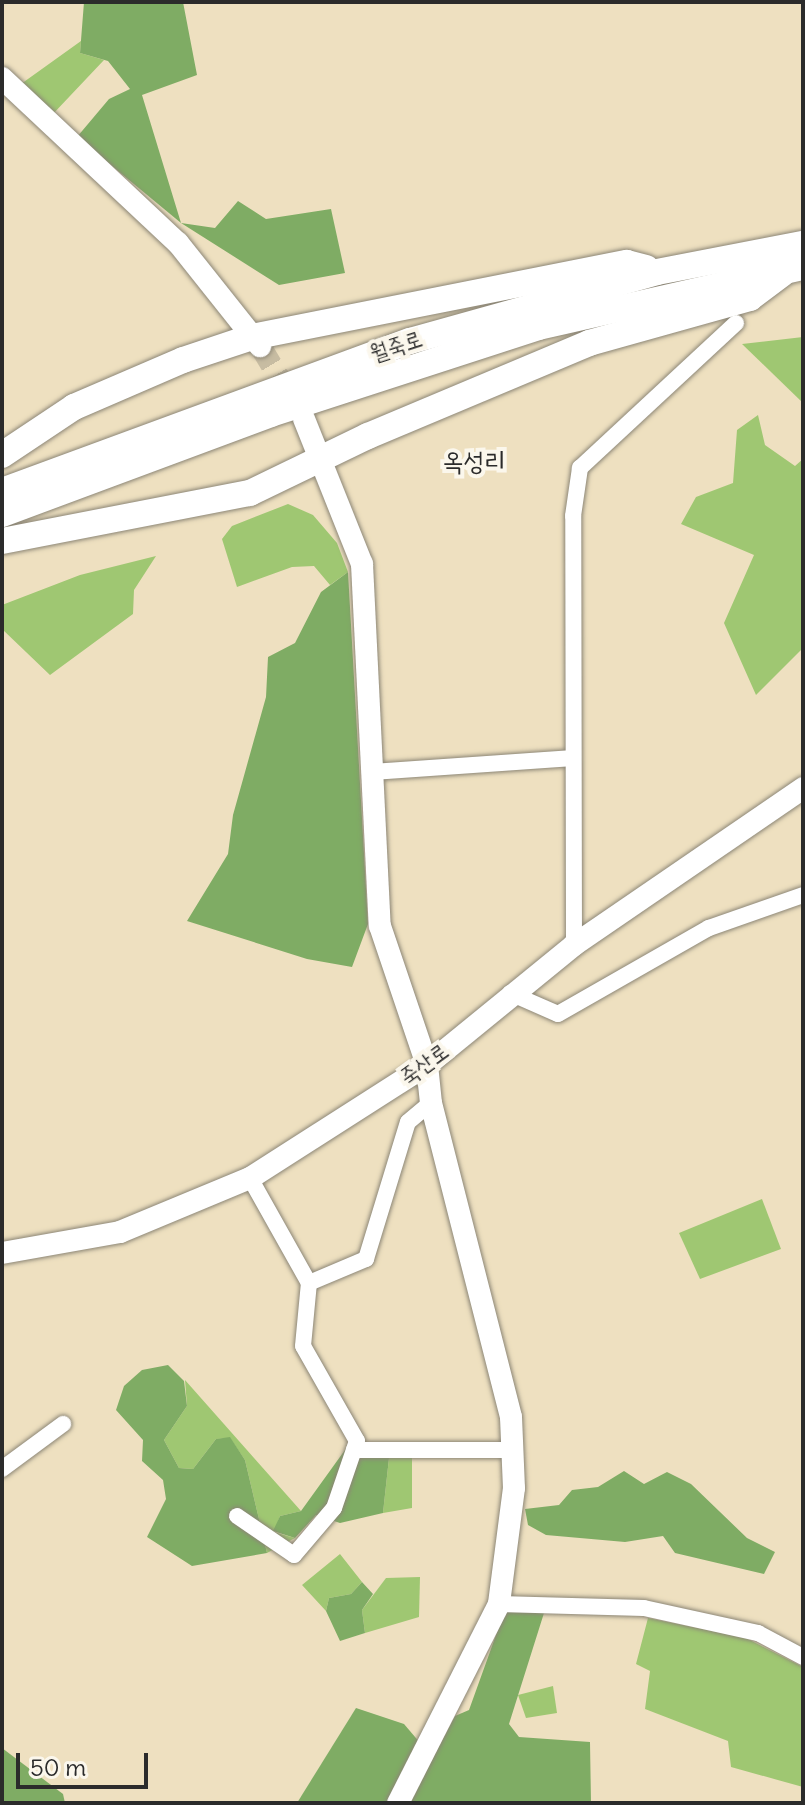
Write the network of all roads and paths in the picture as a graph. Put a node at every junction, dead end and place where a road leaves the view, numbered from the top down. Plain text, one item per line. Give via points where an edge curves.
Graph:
1 (2, 78) edge
2 (803, 244) edge
3 (795, 268) edge
4 (657, 272) junction
5 (736, 323) dead end
6 (256, 342) junction
7 (304, 419) tunnel mouth
8 (2, 455) edge
9 (318, 461) junction
10 (2, 491) edge
11 (2, 514) edge
12 (2, 541) edge
13 (573, 758) junction
14 (373, 772) junction
15 (803, 788) edge
16 (803, 895) edge
17 (574, 945) junction
18 (510, 993) junction
19 (427, 1065) junction
20 (431, 1103) junction
21 (250, 1178) junction
22 (2, 1253) edge
23 (309, 1283) junction
24 (63, 1424) dead end
25 (354, 1450) junction
26 (512, 1450) junction
27 (2, 1469) edge
28 (237, 1516) dead end
29 (499, 1604) junction
30 (803, 1657) edge
31 (398, 1803) edge

1 - 6 street via 178,243
2 - 4 main road, 월죽로
3 - 9 main road via 750,298 589,343
3 - 11 main road, 월죽로 via 598,311 434,359
4 - 6 main road via 627,263
4 - 10 main road, 월죽로 via 410,341
5 - 13 street via 580,468 573,516
6 - 8 main road via 183,360 74,407
7 - 9 street
9 - 12 main road via 237,497
9 - 14 street via 362,564
13 - 14 street
13 - 17 street
14 - 19 street via 380,926
15 - 17 street, 죽산로
16 - 18 street via 709,928 558,1014
17 - 18 street, 죽산로
18 - 19 street, 죽산로
19 - 20 street
19 - 21 street, 죽산로
20 - 23 street via 408,1122 366,1259
20 - 26 street via 511,1417
21 - 22 street, 죽산로 via 120,1232
21 - 23 street
23 - 25 street via 303,1346 357,1441
24 - 27 street
25 - 26 street
25 - 28 street via 334,1508 294,1555
26 - 29 street via 514,1488
29 - 30 street via 644,1608 758,1633
29 - 31 street

